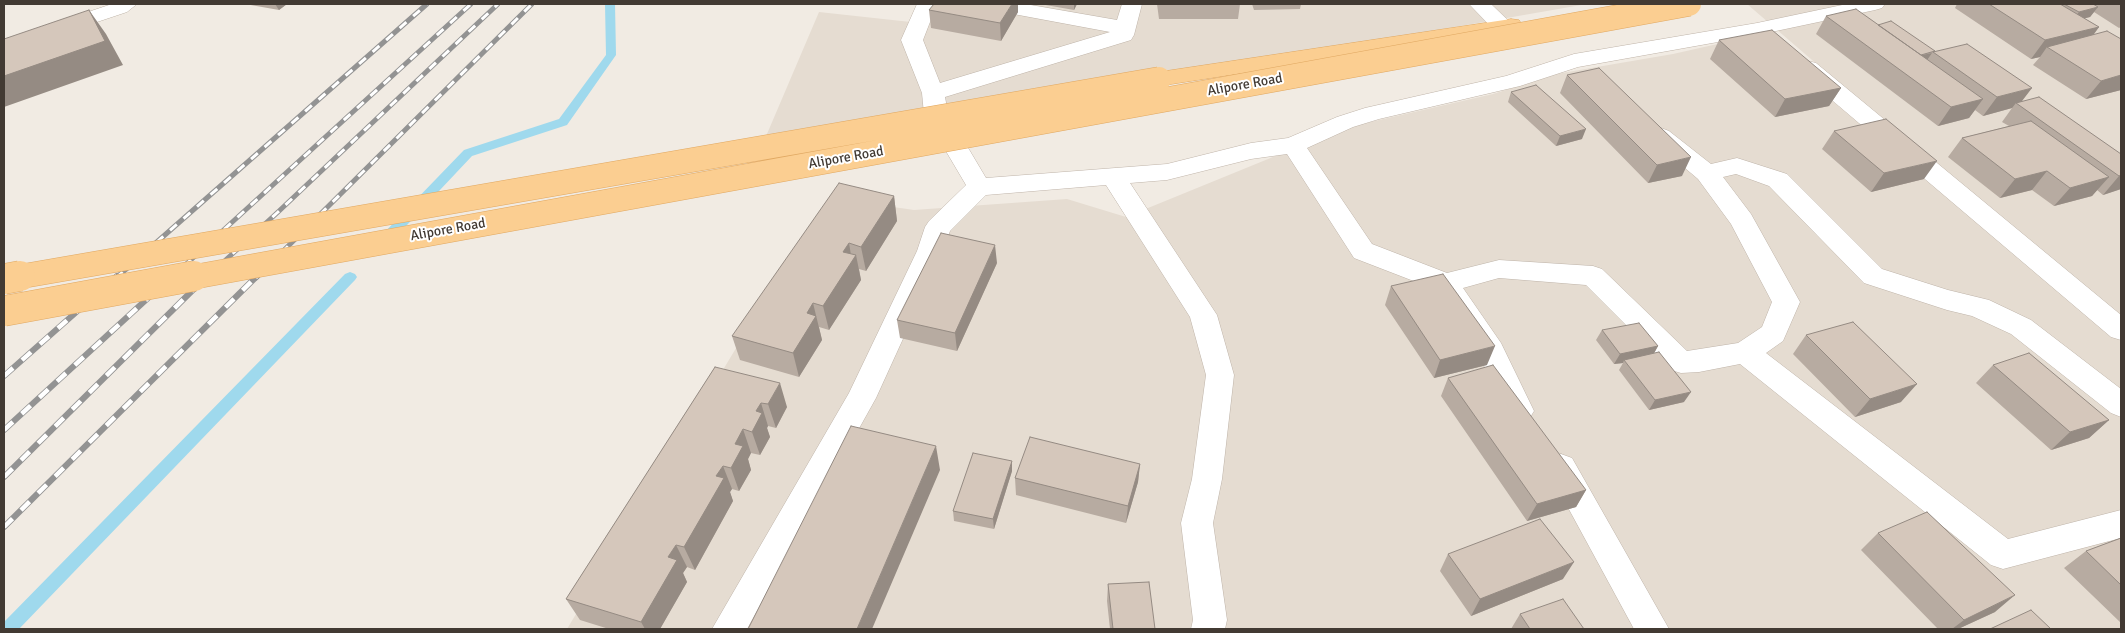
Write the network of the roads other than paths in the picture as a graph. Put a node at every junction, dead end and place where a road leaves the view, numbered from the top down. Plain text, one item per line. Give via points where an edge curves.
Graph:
1 (127, 4) edge
2 (927, 4) edge
3 (992, 4) edge
4 (1132, 4) edge
5 (1479, 4) edge
6 (1634, 4) edge
7 (1689, 4) edge
8 (1875, 4) edge
9 (1504, 27) junction
10 (1124, 28) junction
11 (1756, 30) junction
12 (4, 47) edge
13 (1574, 60) junction
14 (1600, 85) edge
15 (933, 93) junction
16 (1641, 121) edge
17 (1293, 145) junction
18 (1707, 173) junction
19 (1113, 176) junction
20 (979, 187) junction
21 (4, 278) edge
22 (1446, 283) junction
23 (4, 311) edge
24 (2121, 330) edge
25 (1745, 352) junction
26 (2121, 405) edge
27 (2121, 524) edge
28 (729, 629) edge
29 (1208, 629) edge
30 (1652, 629) edge

1 - 12 street
2 - 15 street via 912,40
3 - 10 street
4 - 10 street
5 - 9 street
6 - 9 main road, Alipore Road
7 - 23 main road, Alipore Road, bridge
8 - 11 street
9 - 21 main road, Alipore Road, bridge via 1159,79
10 - 15 street via 1123,35
11 - 13 street
11 - 24 street via 1817,75
13 - 14 street
13 - 17 street via 1512,81 1373,112
15 - 20 street via 936,114
16 - 18 street
17 - 19 street via 1251,151 1167,172
17 - 22 street via 1363,251
18 - 25 street via 1742,220 1786,302 1773,334
18 - 26 street via 1737,166 1778,180 1873,276 1979,307 2021,326
19 - 20 street
19 - 29 street via 1203,314 1220,374 1208,479 1196,523 1210,620
20 - 28 street via 938,227 930,251 861,398
22 - 25 street via 1499,269 1593,276 1680,362
22 - 30 street via 1491,352 1518,410 1560,465
25 - 27 street via 2003,555

